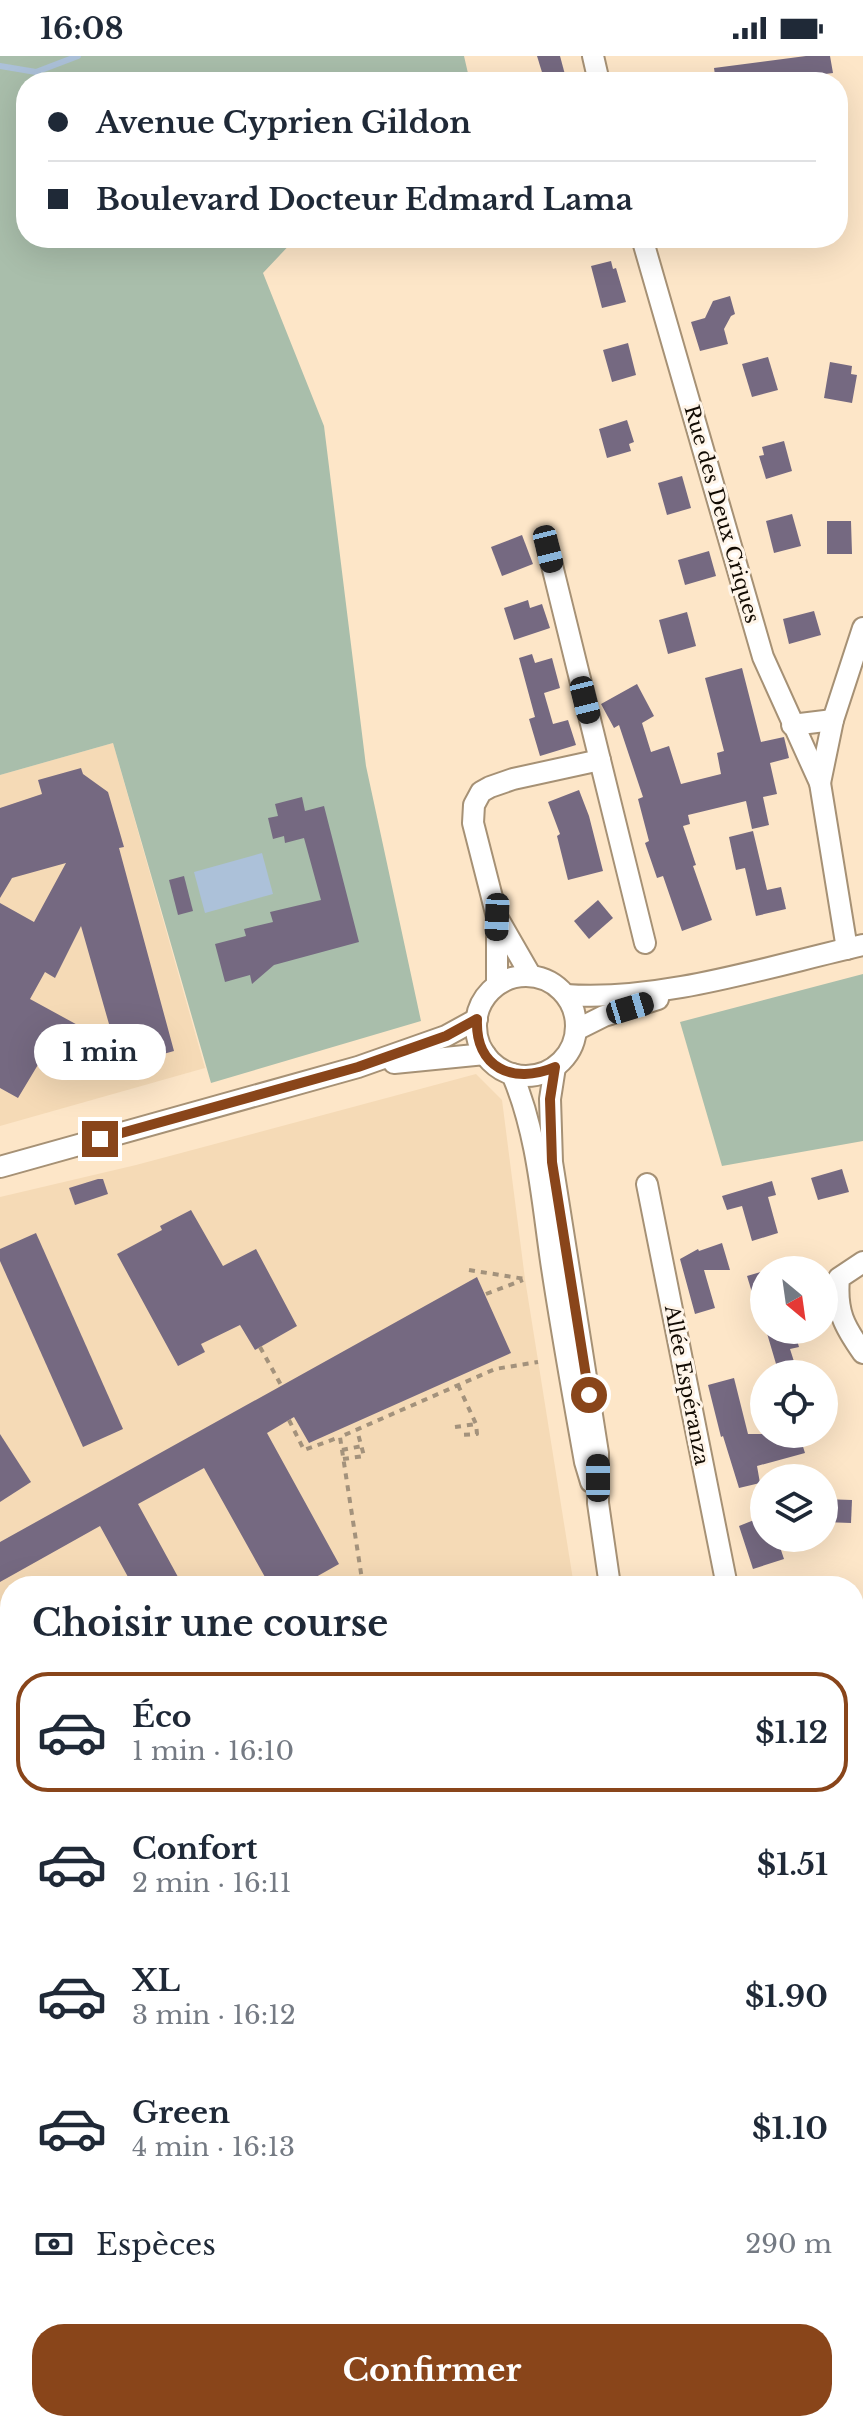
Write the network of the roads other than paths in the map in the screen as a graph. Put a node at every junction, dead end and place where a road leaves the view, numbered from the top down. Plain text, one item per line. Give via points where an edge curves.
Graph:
1 (645, 248) edge
2 (548, 549) dead end
3 (863, 628) edge
4 (833, 720) junction
5 (792, 725) junction
6 (600, 760) junction
7 (820, 783) junction
8 (497, 917) junction
9 (645, 943) dead end
10 (855, 947) edge
11 (531, 976) junction
12 (732, 976) junction
13 (497, 985) junction
14 (566, 995) junction
15 (477, 1019) junction
16 (576, 1030) junction
17 (485, 1054) junction
18 (358, 1067) junction
19 (555, 1067) junction
20 (512, 1074) junction
21 (0, 1167) edge
22 (647, 1184) dead end
23 (863, 1262) edge
24 (863, 1353) edge
25 (598, 1503) junction
26 (609, 1576) edge
27 (725, 1576) edge

1 - 5 street, Rue des Deux Criques via 763,657
2 - 6 street
3 - 4 street, Rue des Deux Criques
4 - 5 street
4 - 7 street, Rue des Deux Criques
5 - 7 street, Rue des Deux Criques
6 - 8 street via 513,779 490,787 476,800 473,823
6 - 9 street
7 - 10 street, Rue des Deux Criques
8 - 11 street
8 - 13 street
10 - 12 street
11 - 13 street
11 - 14 street via 548,980
12 - 14 street via 633,993
12 - 16 street via 604,1016
13 - 15 street
14 - 16 street
15 - 17 street
15 - 18 street via 446,1036
16 - 19 street via 568,1053
17 - 18 street
17 - 20 street
18 - 21 street
19 - 20 street via 538,1075
19 - 25 street via 552,1162 598,1453
20 - 25 street via 524,1101 585,1462
22 - 27 street, Allée Espéranza
23 - 24 street via 839,1278 837,1298 843,1323
25 - 26 street

